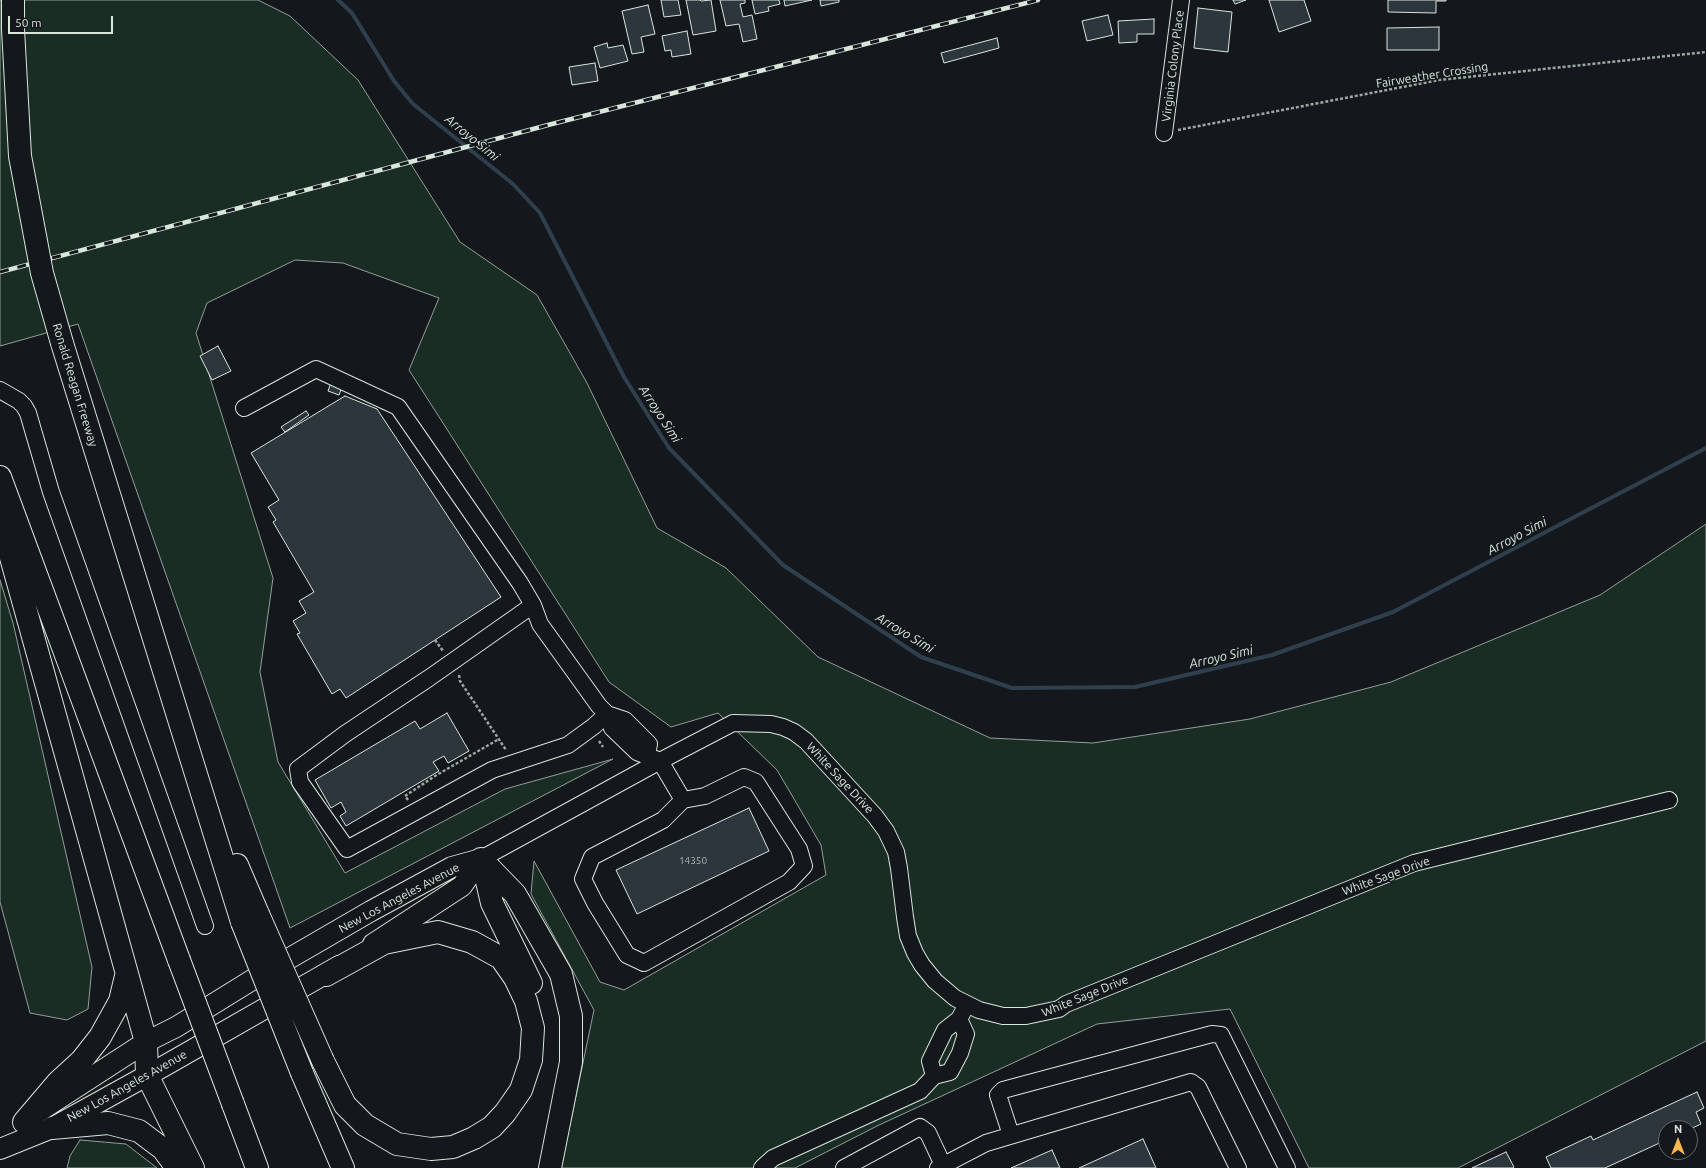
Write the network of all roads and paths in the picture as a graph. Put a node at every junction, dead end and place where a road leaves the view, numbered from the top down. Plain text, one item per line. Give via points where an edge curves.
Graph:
1 (13, 0) edge
2 (1181, 0) edge
3 (1706, 52) edge
4 (1164, 133) joint
5 (0, 390) edge
6 (244, 408) dead end
7 (0, 477) edge
8 (0, 518) edge
9 (533, 605) junction
10 (435, 640) dead end
11 (451, 663) junction
12 (607, 714) junction
13 (591, 728) junction
14 (499, 739) junction
15 (603, 747) dead end
16 (509, 754) dead end
17 (654, 758) junction
18 (683, 800) junction
19 (1669, 800) dead end
20 (415, 812) junction
21 (481, 859) junction
22 (250, 918) junction
23 (205, 926) dead end
24 (126, 972) junction
25 (326, 975) junction
26 (963, 1012) junction
27 (532, 1028) junction
28 (146, 1042) junction
29 (147, 1076) junction
30 (934, 1076) junction
31 (24, 1122) junction
32 (52, 1128) junction
33 (1011, 1135) junction
34 (0, 1138) edge
35 (0, 1149) edge
36 (940, 1167) edge
37 (177, 1168) edge
38 (193, 1168) edge
39 (257, 1168) edge
40 (342, 1168) edge
41 (550, 1168) edge
42 (762, 1168) edge
43 (844, 1168) edge
44 (1238, 1168) edge
45 (1287, 1168) edge

1 - 22 highway, Ronald Reagan Freeway, bridge via 20,156 42,273 191,759
2 - 4 street, Virginia Colony Place
3 - 4 path, Fairweather Crossing via 1439,80
5 - 23 street via 19,401 28,413 51,492
6 - 9 street via 316,369 398,407
7 - 39 highway, bridge
8 - 24 highway
9 - 11 street
9 - 12 street via 540,624
10 - 11 path
11 - 14 path via 460,681
11 - 20 street via 345,734 298,769 300,782 347,849
12 - 13 street
12 - 17 street via 625,720 649,744
13 - 15 path
13 - 20 street via 568,744 492,770
14 - 16 path
14 - 20 path via 405,796
17 - 18 street
17 - 21 street, White Sage Drive
17 - 26 street, White Sage Drive via 733,723 777,725 794,732 806,741 886,831 896,852 904,918 915,953 922,966 955,998
18 - 18 street via 705,796 744,777 756,782 799,849 804,866 789,882 644,963 627,955 583,879 592,857 663,820
19 - 26 street, White Sage Drive via 1414,863 1059,1009 1026,1016
21 - 25 main road, New Los Angeles Avenue via 462,886
21 - 27 highway via 492,903 531,980
21 - 28 main road, New Los Angeles Avenue via 452,867 378,907 176,1027
21 - 41 highway via 515,894 527,914 561,974 571,1016 571,1062
22 - 27 highway, bridge via 345,1105 365,1125 397,1144 431,1149 453,1147 492,1127 521,1090 531,1060
22 - 40 highway, bridge via 302,1073
24 - 28 highway
24 - 31 highway via 120,1001 100,1037
25 - 27 highway via 384,943 438,932 472,942 501,958 515,978 526,1001
25 - 29 main road, New Los Angeles Avenue
26 - 30 street via 944,1030 930,1061
26 - 30 street via 966,1034 960,1053 950,1072
28 - 29 highway
28 - 31 main road, New Los Angeles Avenue
29 - 32 main road, New Los Angeles Avenue
29 - 38 highway
30 - 42 street via 920,1091 773,1158
31 - 34 main road, New Los Angeles Avenue
32 - 35 main road, New Los Angeles Avenue
32 - 37 highway via 108,1123 139,1131 163,1149
33 - 36 street via 986,1143
33 - 44 street via 1191,1082 1198,1087
33 - 45 street via 998,1095 1003,1090 1212,1034 1221,1035
36 - 43 street via 928,1133 920,1127

